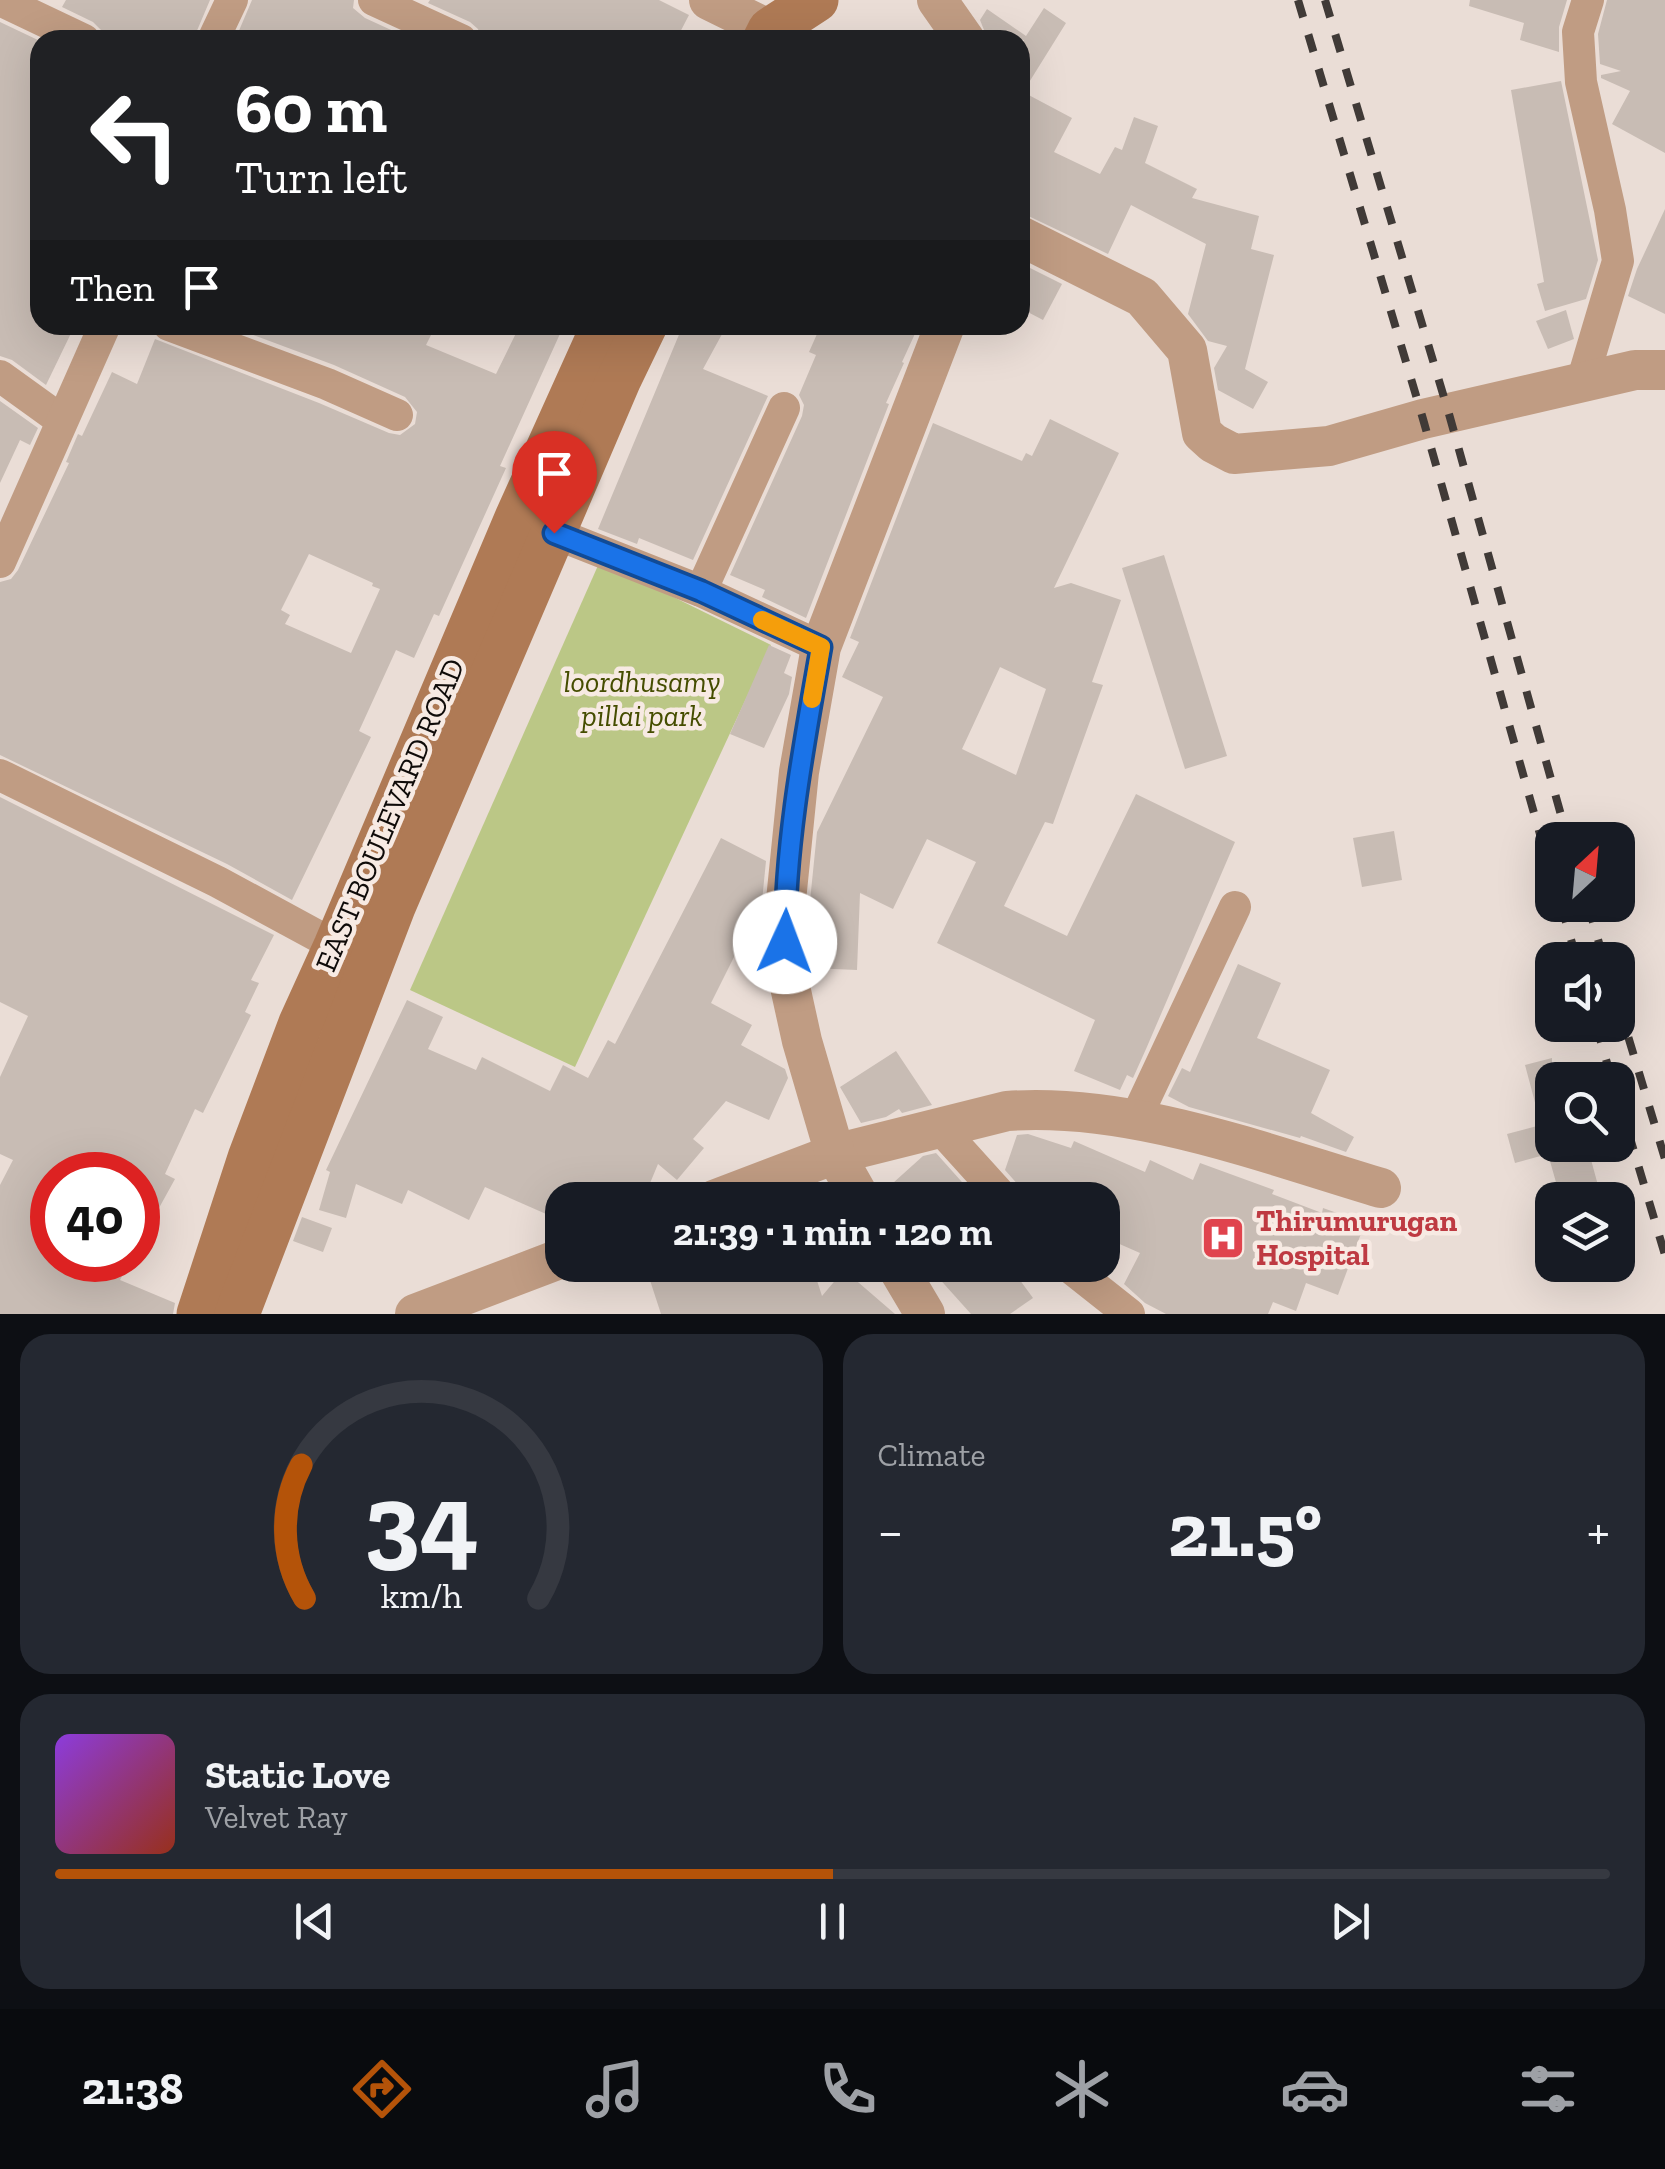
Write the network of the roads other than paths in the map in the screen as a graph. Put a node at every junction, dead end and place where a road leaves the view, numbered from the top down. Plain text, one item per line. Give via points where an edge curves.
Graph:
1 (0, 0) edge
2 (232, 0) edge
3 (374, 0) edge
4 (709, 0) edge
5 (816, 0) edge
6 (937, 0) edge
7 (1588, 0) edge
8 (63, 30) edge
9 (218, 30) edge
10 (439, 30) edge
11 (760, 30) edge
12 (775, 30) edge
13 (958, 30) edge
14 (1030, 241) edge
15 (100, 335) edge
16 (196, 335) edge
17 (599, 335) edge
18 (641, 335) edge
19 (941, 335) edge
20 (1665, 370) edge
21 (0, 376) edge
22 (1582, 382) junction
23 (784, 408) dead end
24 (397, 415) dead end
25 (61, 420) junction
26 (554, 533) junction
27 (0, 562) edge
28 (701, 591) junction
29 (821, 647) junction
30 (0, 775) edge
31 (1235, 906) dead end
32 (336, 946) junction
33 (1135, 1120) junction
34 (939, 1127) junction
35 (835, 1154) junction
36 (761, 1182) edge
37 (851, 1182) edge
38 (989, 1182) edge
39 (1380, 1188) dead end
40 (545, 1264) edge
41 (906, 1282) edge
42 (1088, 1282) edge
43 (198, 1314) edge
44 (238, 1314) edge
45 (415, 1314) edge
46 (925, 1314) edge
47 (1128, 1314) edge

1 - 8 street
2 - 9 street
3 - 10 street
4 - 11 street
5 - 12 main road
6 - 13 street
7 - 22 street via 1578,32 1581,82 1618,261
14 - 22 street via 1142,297 1187,350 1202,434 1234,454 1329,446
15 - 25 street
16 - 24 street
17 - 32 main road, EAST BOULEVARD ROAD
18 - 26 main road
19 - 29 street
20 - 22 street
21 - 25 street
23 - 28 street
25 - 27 street
26 - 28 street
26 - 44 main road via 393,907
28 - 29 street
29 - 35 street via 799,772 785,942 802,1041
30 - 32 street
31 - 33 street
32 - 43 main road, EAST BOULEVARD ROAD via 300,1022
33 - 34 street via 1030,1109
33 - 39 street
34 - 35 street
34 - 38 street
35 - 36 street
35 - 37 street
40 - 45 street
41 - 46 street
42 - 47 street

